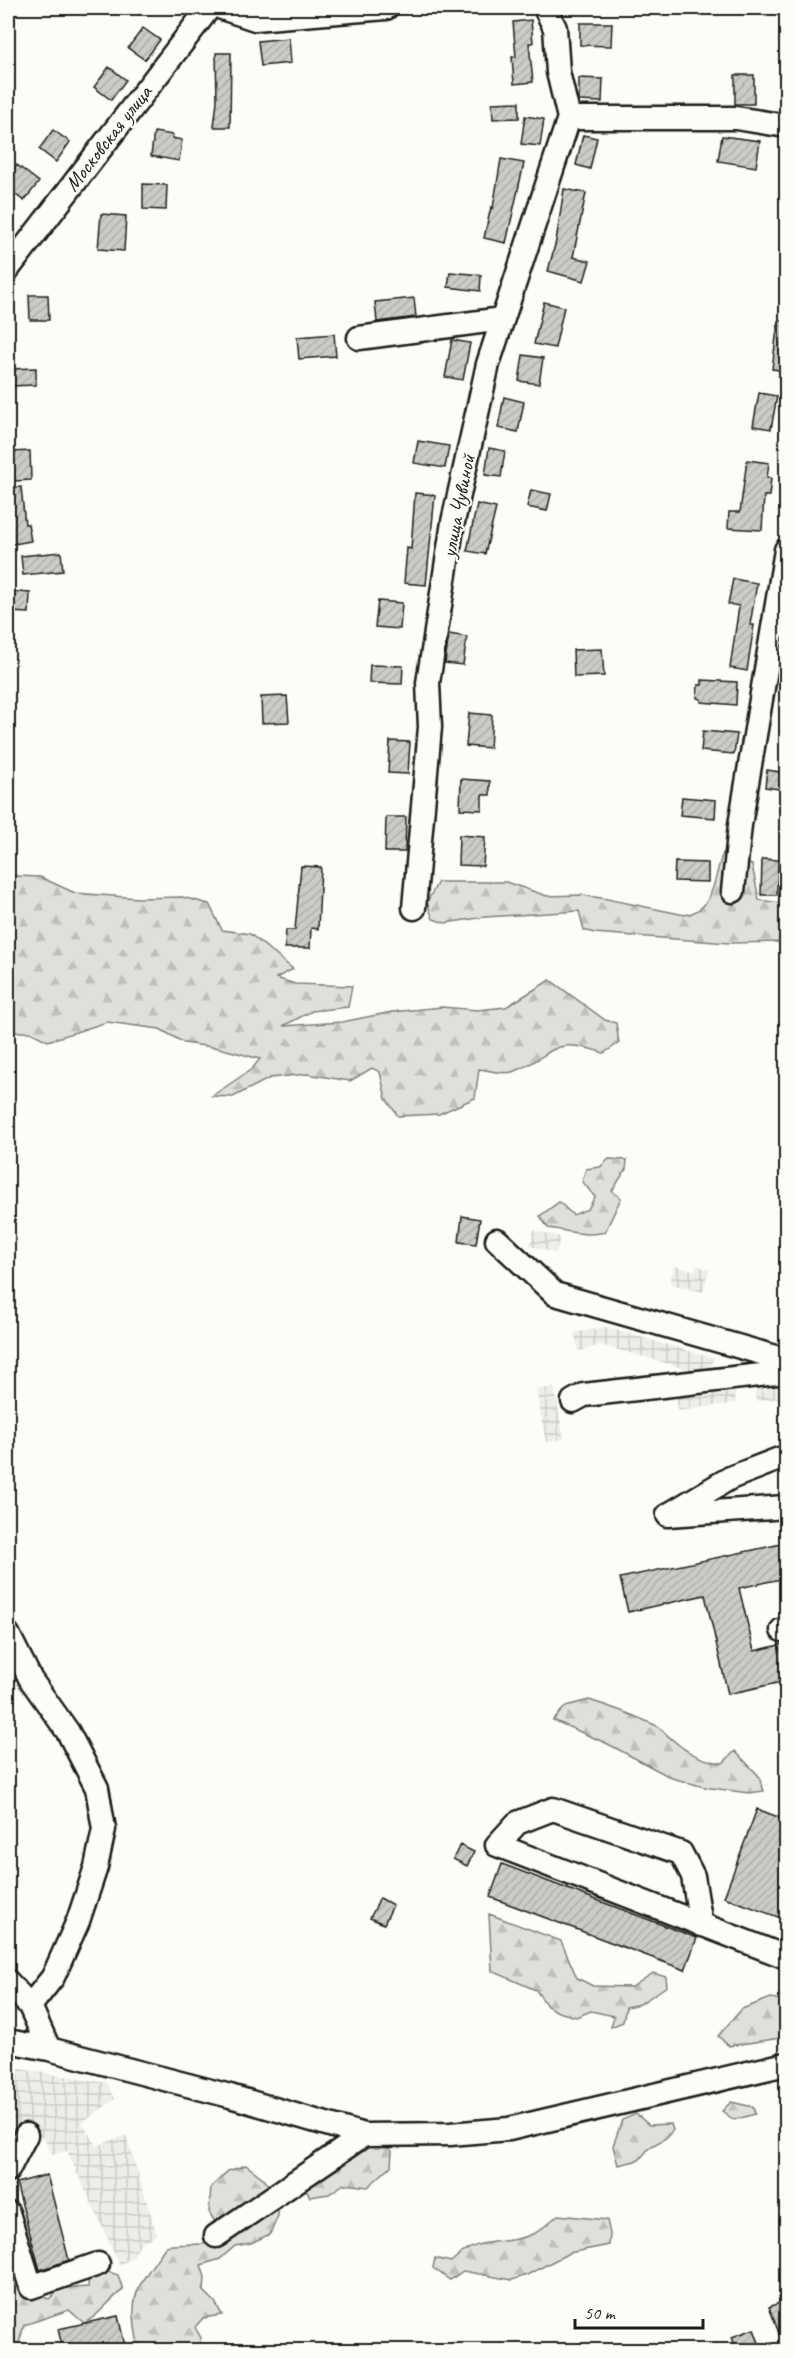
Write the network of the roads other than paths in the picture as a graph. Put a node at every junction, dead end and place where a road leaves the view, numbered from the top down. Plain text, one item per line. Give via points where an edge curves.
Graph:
1 (209, 8) edge
2 (222, 8) edge
3 (386, 8) edge
4 (545, 8) edge
5 (569, 118) junction
6 (786, 126) edge
7 (8, 269) edge
8 (502, 319) junction
9 (359, 338) dead end
10 (786, 550) edge
11 (733, 891) dead end
12 (414, 908) dead end
13 (497, 1240) dead end
14 (786, 1359) edge
15 (786, 1372) edge
16 (573, 1401) dead end
17 (786, 1462) edge
18 (786, 1507) edge
19 (8, 1635) edge
20 (701, 1924) junction
21 (786, 1957) edge
22 (8, 1983) edge
23 (30, 2006) junction
24 (8, 2041) edge
25 (49, 2049) junction
26 (786, 2064) edge
27 (26, 2135) dead end
28 (364, 2135) junction
29 (8, 2170) edge
30 (10, 2228) edge
31 (216, 2236) dead end
32 (98, 2264) dead end

1 - 7 street, Московская улица
2 - 3 street via 255,19
4 - 5 street via 555,28 558,72
5 - 6 street via 736,118
5 - 8 street, улица Чувиной
8 - 9 street
8 - 12 street, улица Чувиной via 488,364 453,522 436,623 428,682 430,727
10 - 11 street via 740,825
13 - 14 street via 555,1294
15 - 16 street via 584,1395
17 - 18 street via 779,1459 730,1479 668,1515
19 - 23 street via 31,1680 68,1732 97,1788 104,1829 78,1921 53,1977
20 - 20 street via 647,1904 497,1845 517,1823 553,1809 681,1853 693,1876
20 - 21 street
22 - 23 street
23 - 25 street
24 - 25 street
25 - 28 street
26 - 28 street via 509,2129
27 - 29 street
28 - 31 street
30 - 32 street via 31,2287

